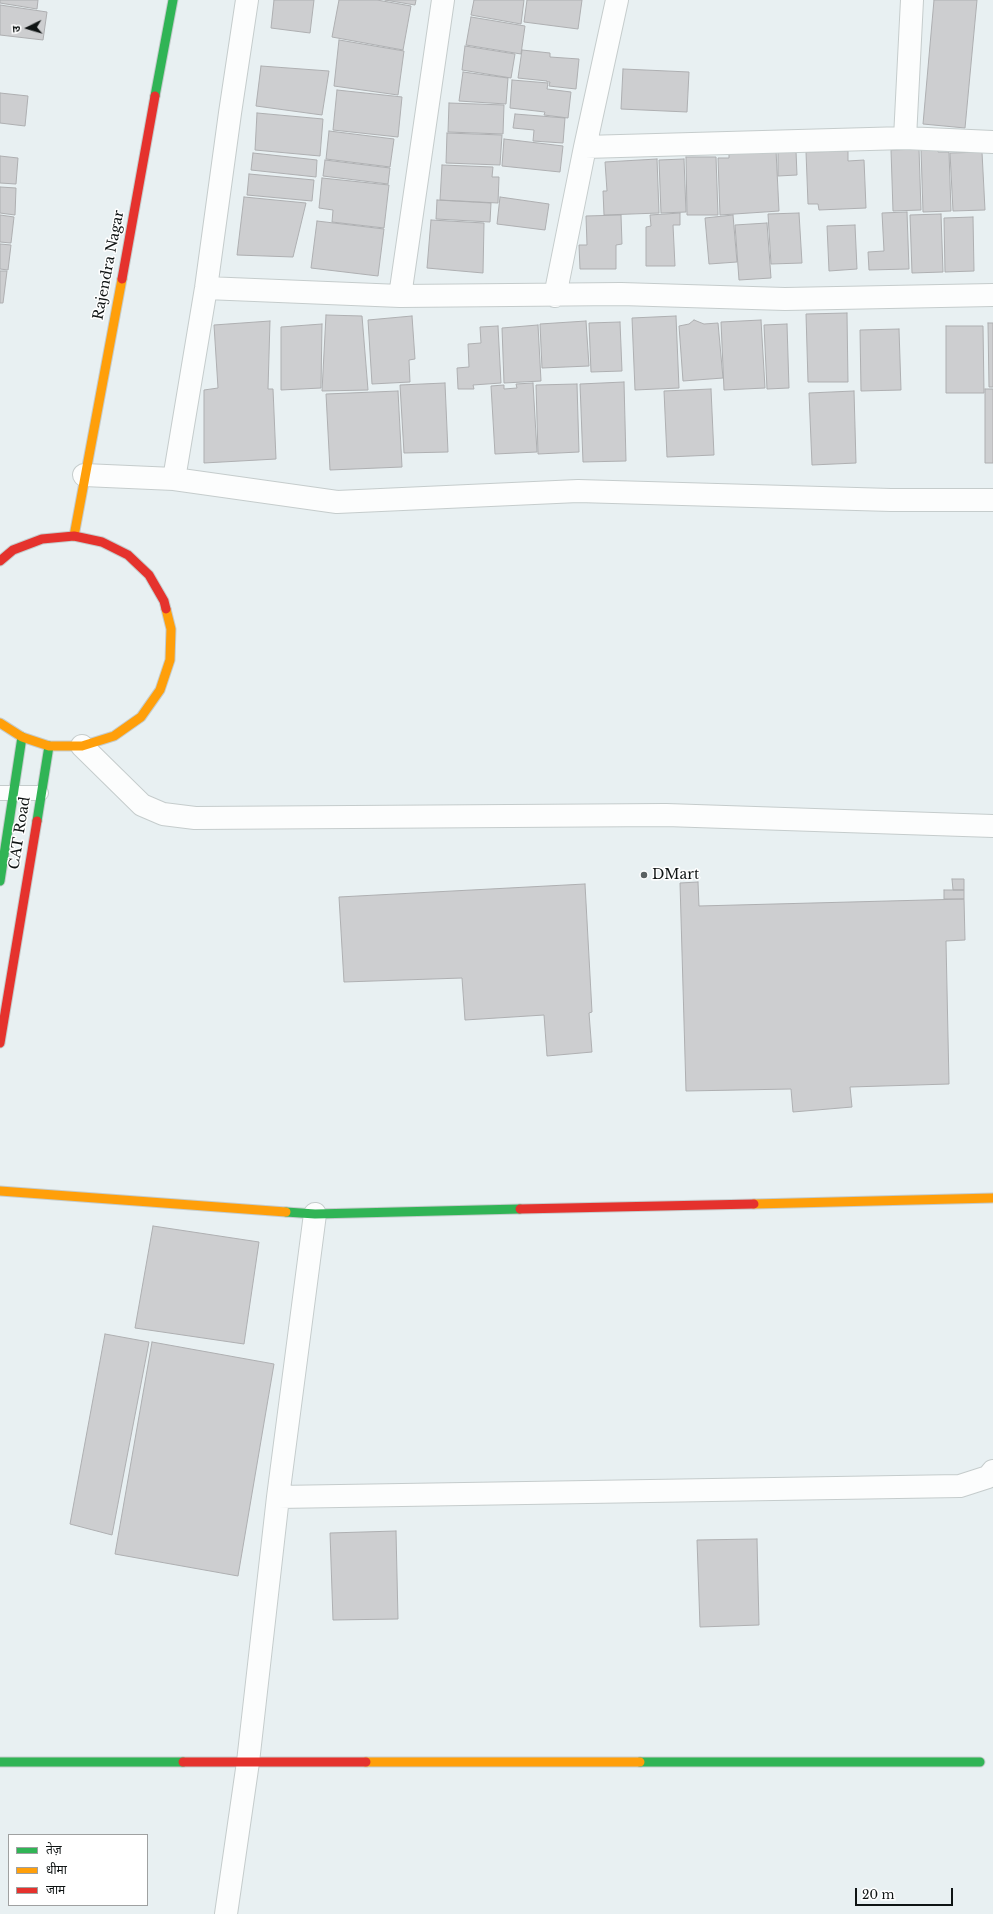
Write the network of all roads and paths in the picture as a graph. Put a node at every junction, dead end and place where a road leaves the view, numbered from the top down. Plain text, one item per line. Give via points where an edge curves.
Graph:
1 (173, 0) edge
2 (247, 0) edge
3 (443, 0) edge
4 (617, 0) edge
5 (912, 0) edge
6 (905, 138) junction
7 (993, 142) edge
8 (585, 147) junction
9 (206, 288) junction
10 (993, 295) edge
11 (400, 296) junction
12 (555, 296) junction
13 (84, 475) junction
14 (174, 479) junction
15 (993, 500) edge
16 (74, 536) junction
17 (0, 561) edge
18 (0, 723) edge
19 (22, 737) junction
20 (49, 746) junction
21 (82, 746) junction
22 (7, 793) edge
23 (41, 793) junction
24 (993, 826) edge
25 (0, 881) edge
26 (0, 1043) edge
27 (0, 1191) edge
28 (993, 1198) edge
29 (315, 1214) junction
30 (993, 1471) edge
31 (278, 1497) junction
32 (0, 1762) edge
33 (248, 1762) junction
34 (980, 1762) dead end
35 (226, 1914) edge

1 - 13 street, Rajendra Nagar
2 - 9 street
3 - 11 street
4 - 8 street
5 - 6 street
6 - 7 street
6 - 8 street
8 - 12 street
9 - 11 street
9 - 14 street
10 - 12 street via 785,299 621,294
11 - 12 street
13 - 14 street
13 - 16 street, Rajendra Nagar
14 - 15 street via 337,502 578,491 891,500
16 - 17 street via 42,538 13,550
16 - 21 street via 102,542 128,555 149,575 164,601 171,629 170,660 160,690 141,717 114,736
18 - 19 street
19 - 20 street
19 - 22 street, CAT Road
20 - 21 street
20 - 23 street, CAT Road
21 - 24 street via 142,805 164,814 195,818 666,815
22 - 23 lane
22 - 25 street, CAT Road
23 - 26 street, CAT Road
27 - 29 street
28 - 29 street
29 - 31 street
30 - 31 street via 988,1477 960,1486
31 - 33 street
32 - 33 street
33 - 34 street
33 - 35 street

